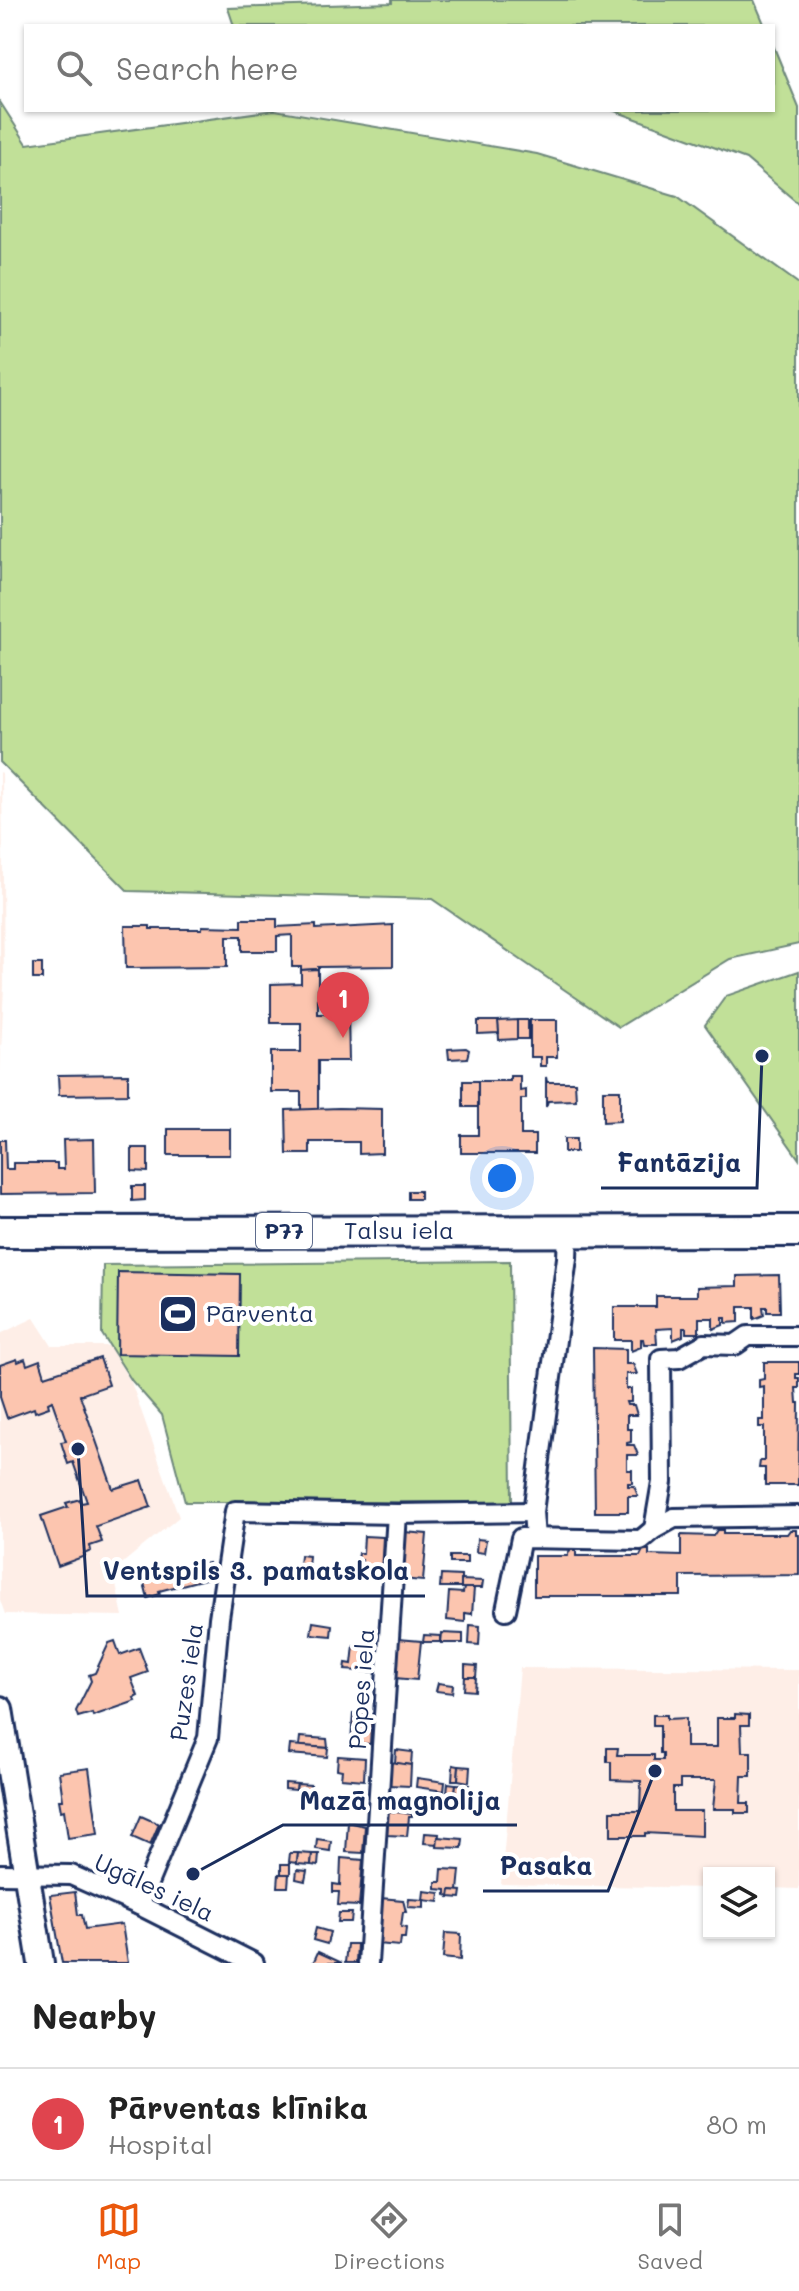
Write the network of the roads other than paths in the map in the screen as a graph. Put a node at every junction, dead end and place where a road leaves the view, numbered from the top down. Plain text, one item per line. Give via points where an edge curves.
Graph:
1 (568, 1231) junction
2 (799, 1231) edge
3 (0, 1232) edge
4 (799, 1336) edge
5 (533, 1512) junction
6 (397, 1514) junction
7 (799, 1516) edge
8 (654, 1529) junction
9 (535, 1538) junction
10 (506, 1610) dead end
11 (0, 1709) edge
12 (29, 1873) junction
13 (0, 1874) edge
14 (139, 1905) junction
15 (41, 1963) edge
16 (254, 1963) edge
17 (368, 1963) edge

1 - 2 main road, Talsu iela / P77
1 - 3 main road, Talsu iela / P77
1 - 5 street
4 - 8 street via 748,1336 735,1345 704,1344 679,1358 661,1359 662,1482
5 - 6 street, Puzes iela
5 - 9 street
6 - 14 street, Puzes iela via 235,1511 208,1738
6 - 17 street, Popes iela
7 - 8 street via 674,1518
8 - 9 street via 641,1540
9 - 10 street via 521,1538
11 - 12 street
12 - 13 street, Ugāles iela
12 - 14 street, Ugāles iela via 71,1875
12 - 15 street
14 - 16 street, Ugāles iela

